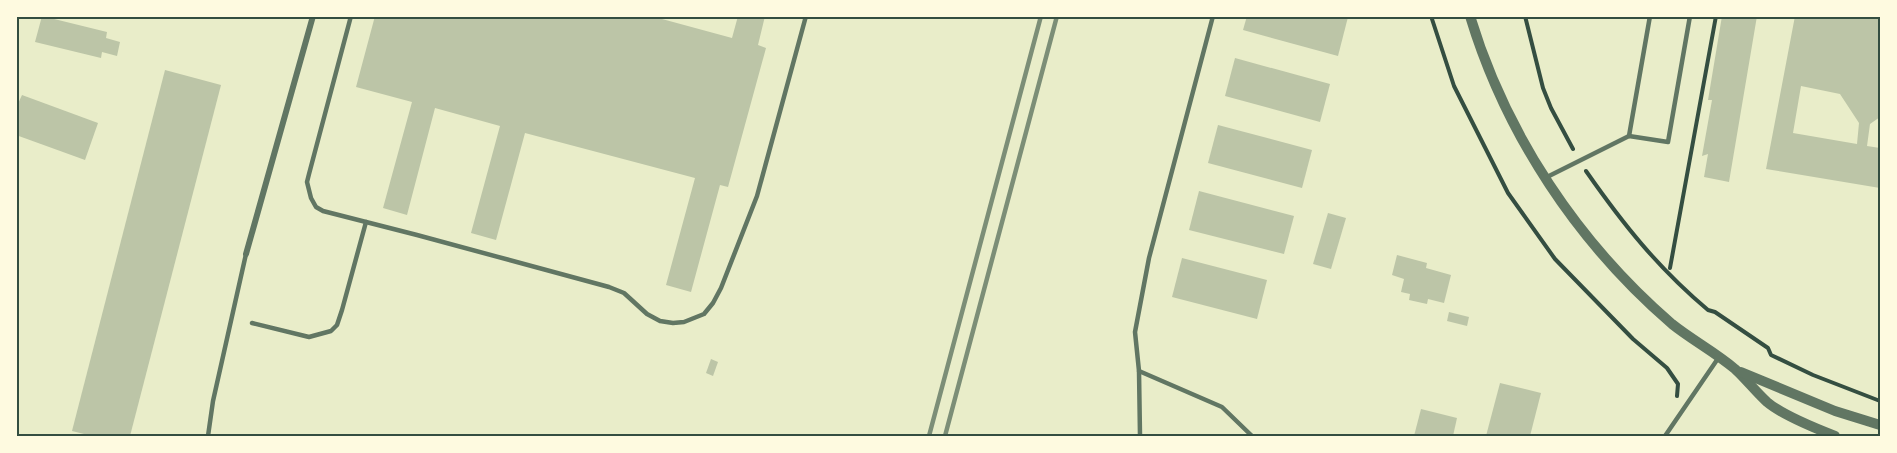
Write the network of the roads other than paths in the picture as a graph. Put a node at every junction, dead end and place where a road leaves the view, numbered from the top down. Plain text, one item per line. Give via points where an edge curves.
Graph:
1 (313, 16) edge
2 (351, 16) edge
3 (806, 16) edge
4 (1213, 16) edge
5 (1470, 16) edge
6 (1650, 16) edge
7 (1690, 16) edge
8 (1629, 136) junction
9 (1545, 178) junction
10 (366, 222) junction
11 (246, 254) joint
12 (252, 323) dead end
13 (1719, 357) junction
14 (1735, 369) junction
15 (1139, 371) junction
16 (1881, 425) edge
17 (208, 436) edge
18 (1140, 436) edge
19 (1252, 436) edge
20 (1665, 436) edge
21 (1835, 436) edge

1 - 11 street
2 - 10 lane via 307,182 316,207
3 - 10 lane via 757,196 721,288 704,314 684,322 660,321 624,293 609,287
4 - 15 lane via 1149,258 1135,332
5 - 9 street via 1496,87
6 - 8 lane
7 - 8 lane via 1668,142
8 - 9 lane
9 - 13 street via 1578,225 1620,272 1673,324
10 - 12 lane via 342,310 331,331 309,337
11 - 17 lane
13 - 14 street
13 - 20 lane
14 - 16 street via 1835,411
14 - 21 street via 1768,404
15 - 18 lane
15 - 19 lane via 1222,406

